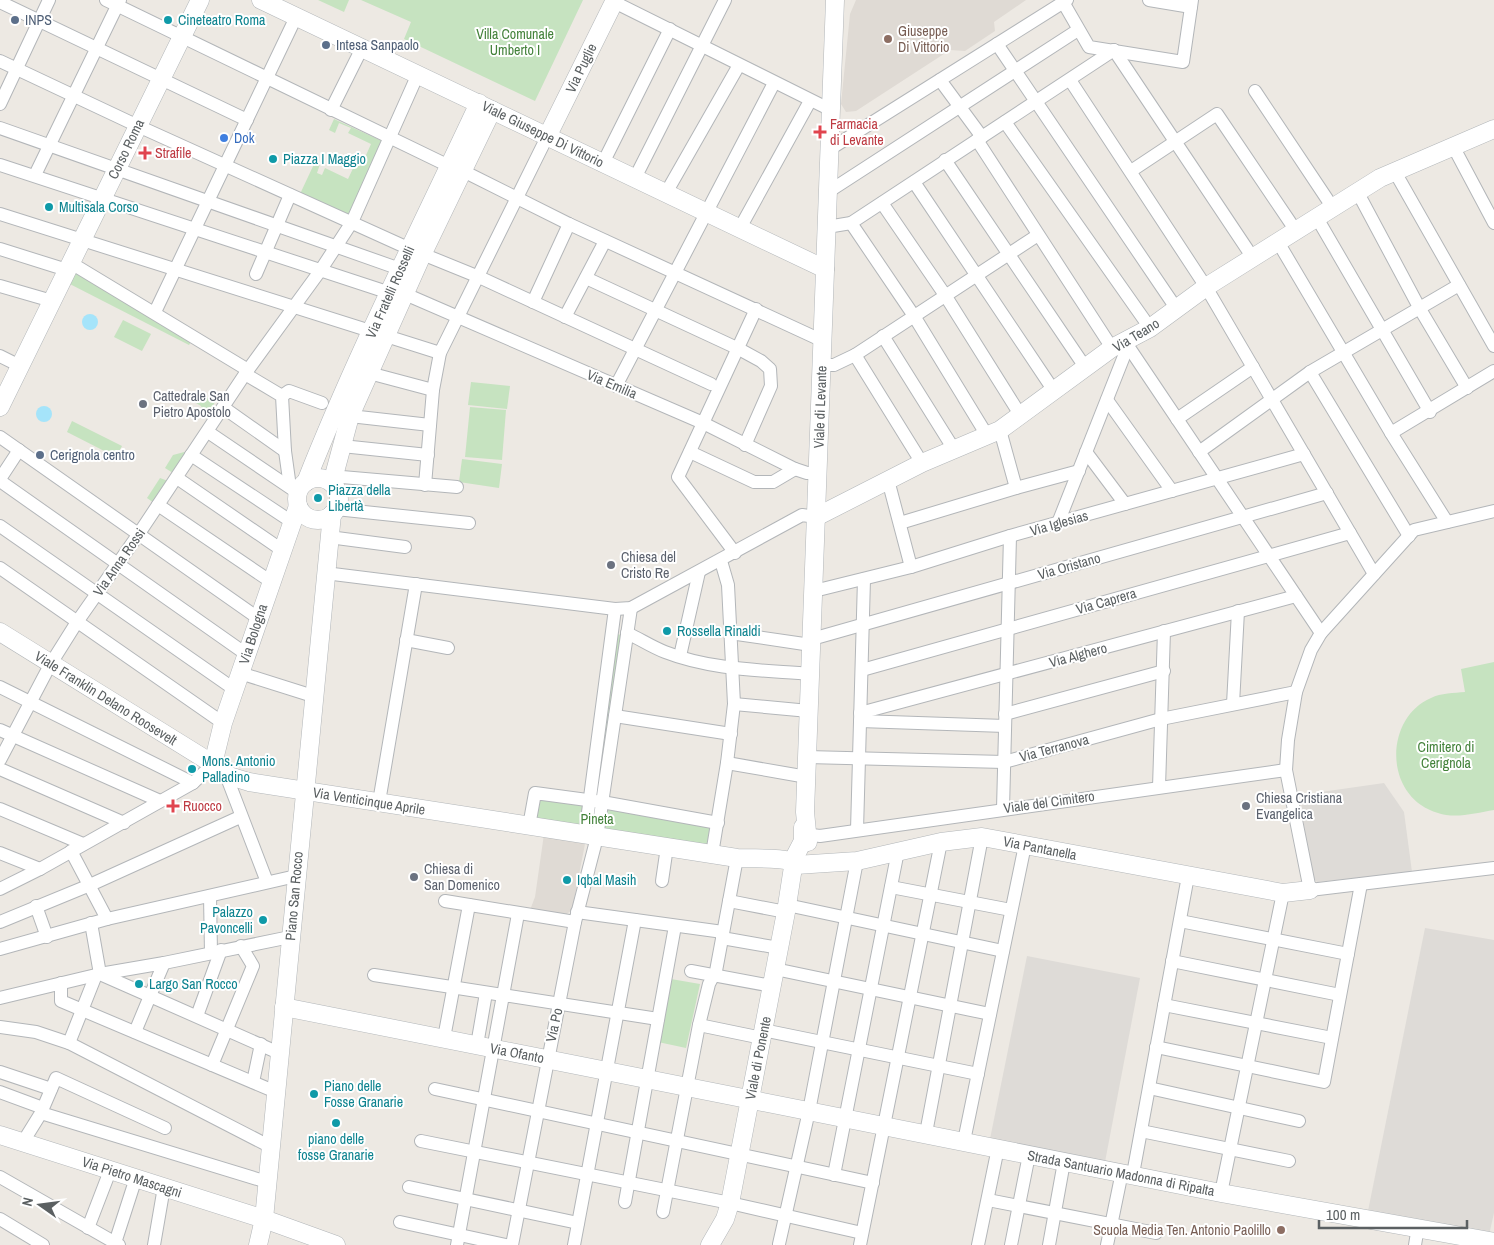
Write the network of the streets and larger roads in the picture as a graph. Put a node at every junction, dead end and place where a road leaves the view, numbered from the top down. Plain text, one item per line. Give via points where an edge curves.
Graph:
1 (49, 0) edge
2 (200, 0) edge
3 (261, 0) edge
4 (724, 0) edge
5 (1148, 0) edge
6 (615, 1) edge
7 (835, 1) edge
8 (1065, 1) edge
9 (0, 2) edge
10 (114, 2) edge
11 (1191, 3) edge
12 (296, 17) junction
13 (39, 20) junction
14 (670, 29) junction
15 (1078, 30) junction
16 (182, 37) junction
17 (998, 44) junction
18 (701, 45) junction
19 (96, 48) junction
20 (362, 48) junction
21 (1114, 50) junction
22 (0, 61) edge
23 (739, 64) junction
24 (16, 68) junction
25 (1016, 70) junction
26 (418, 74) junction
27 (267, 78) junction
28 (160, 80) junction
29 (940, 80) junction
30 (1070, 80) junction
31 (774, 83) junction
32 (1256, 92) dead end
33 (74, 96) junction
34 (810, 101) junction
35 (1037, 101) junction
36 (0, 104) edge
37 (960, 106) junction
38 (485, 107) junction
39 (331, 110) junction
40 (831, 110) junction
41 (247, 120) junction
42 (1005, 122) junction
43 (138, 126) junction
44 (0, 128) edge
45 (1494, 128) edge
46 (390, 137) junction
47 (547, 137) junction
48 (979, 138) junction
49 (1175, 141) junction
50 (50, 145) junction
51 (1453, 146) junction
52 (830, 149) junction
53 (945, 160) junction
54 (603, 163) junction
55 (226, 164) junction
56 (0, 165) edge
57 (117, 168) junction
58 (456, 168) junction
59 (1131, 171) junction
60 (1395, 172) junction
61 (34, 175) junction
62 (635, 178) junction
63 (914, 182) junction
64 (828, 192) junction
65 (1358, 192) junction
66 (666, 193) junction
67 (290, 195) junction
68 (517, 198) junction
69 (102, 199) junction
70 (209, 200) junction
71 (882, 203) junction
72 (1333, 208) junction
73 (706, 212) junction
74 (0, 214) edge
75 (1317, 218) junction
76 (352, 222) junction
77 (851, 223) junction
78 (1494, 223) edge
79 (569, 224) junction
80 (278, 225) junction
81 (827, 227) junction
82 (740, 228) junction
83 (195, 229) junction
84 (1296, 231) junction
85 (1038, 235) junction
86 (82, 240) junction
87 (605, 241) junction
88 (1278, 242) junction
89 (336, 246) junction
90 (0, 249) edge
91 (416, 252) junction
92 (265, 253) junction
93 (1010, 253) junction
94 (1253, 258) junction
95 (69, 266) junction
96 (176, 268) junction
97 (826, 268) junction
98 (400, 269) junction
99 (320, 271) junction
100 (675, 273) junction
101 (256, 274) dead end
102 (976, 275) junction
103 (479, 277) junction
104 (586, 278) junction
105 (0, 286) edge
106 (1458, 286) junction
107 (1206, 287) junction
108 (397, 294) junction
109 (945, 295) junction
110 (52, 301) junction
111 (533, 302) junction
112 (294, 306) junction
113 (1176, 308) junction
114 (1420, 308) junction
115 (756, 310) junction
116 (155, 312) junction
117 (656, 312) junction
118 (565, 316) junction
119 (914, 316) junction
120 (456, 317) junction
121 (1150, 328) junction
122 (1382, 330) junction
123 (379, 333) junction
124 (884, 336) junction
125 (823, 341) junction
126 (1122, 346) junction
127 (1494, 346) edge
128 (635, 349) junction
129 (739, 349) junction
130 (440, 353) junction
131 (1343, 353) junction
132 (855, 355) junction
133 (0, 356) edge
134 (822, 364) junction
135 (20, 366) junction
136 (1085, 367) junction
137 (1253, 367) junction
138 (1494, 371) edge
139 (247, 372) junction
140 (1310, 372) junction
141 (369, 373) junction
142 (711, 384) dead end
143 (616, 386) junction
144 (1467, 388) junction
145 (433, 390) junction
146 (1054, 391) junction
147 (282, 396) junction
148 (1272, 399) junction
149 (1, 400) edge
150 (1107, 400) junction
151 (322, 403) dead end
152 (224, 408) junction
153 (1430, 412) junction
154 (350, 416) junction
155 (1022, 416) junction
156 (1177, 419) junction
157 (704, 424) junction
158 (430, 425) junction
159 (208, 432) junction
160 (1391, 433) junction
161 (994, 434) junction
162 (0, 437) edge
163 (746, 445) junction
164 (342, 446) junction
165 (19, 450) junction
166 (284, 451) junction
167 (955, 451) junction
168 (690, 452) junction
169 (1086, 452) junction
170 (1199, 452) junction
171 (1304, 454) junction
172 (192, 455) junction
173 (428, 455) junction
174 (922, 463) junction
175 (795, 469) junction
176 (1079, 471) junction
177 (818, 473) junction
178 (177, 478) junction
179 (1217, 479) junction
180 (0, 480) edge
181 (888, 480) junction
182 (332, 483) junction
183 (426, 485) junction
184 (457, 488) dead end
185 (1016, 488) junction
186 (1172, 492) junction
187 (1327, 493) junction
188 (297, 498) junction
189 (1125, 504) junction
190 (158, 505) junction
191 (334, 511) junction
192 (1494, 511) edge
193 (816, 517) junction
194 (1244, 517) junction
195 (1447, 522) junction
196 (469, 523) dead end
197 (900, 523) junction
198 (1058, 523) junction
199 (0, 526) edge
200 (1350, 533) junction
201 (138, 535) junction
202 (1010, 536) junction
203 (1409, 536) junction
204 (329, 537) junction
205 (405, 547) dead end
206 (282, 550) junction
207 (735, 553) junction
208 (1270, 556) junction
209 (721, 561) junction
210 (118, 564) junction
211 (911, 567) junction
212 (0, 568) edge
213 (699, 572) junction
214 (325, 573) junction
215 (1374, 574) junction
216 (864, 579) junction
217 (270, 582) junction
218 (1009, 583) junction
219 (416, 584) junction
220 (814, 591) junction
221 (98, 593) junction
222 (1296, 596) junction
223 (631, 608) junction
224 (615, 609) junction
225 (1238, 611) junction
226 (258, 618) junction
227 (77, 622) junction
228 (862, 625) junction
229 (1008, 629) junction
230 (1164, 631) junction
231 (0, 632) edge
232 (627, 633) junction
233 (730, 633) junction
234 (1321, 633) junction
235 (406, 640) junction
236 (812, 642) junction
237 (448, 648) dead end
238 (246, 654) junction
239 (680, 656) junction
240 (50, 665) junction
241 (732, 668) junction
242 (862, 670) junction
243 (1164, 670) junction
244 (810, 674) junction
245 (1007, 674) junction
246 (237, 681) junction
247 (0, 687) edge
248 (1296, 692) junction
249 (313, 696) junction
250 (31, 703) junction
251 (734, 704) junction
252 (1233, 704) junction
253 (809, 711) junction
254 (615, 716) junction
255 (860, 717) junction
256 (1005, 720) junction
257 (1161, 720) junction
258 (222, 723) junction
259 (0, 730) edge
260 (731, 734) junction
261 (14, 736) junction
262 (807, 757) junction
263 (859, 758) junction
264 (0, 760) edge
265 (1004, 762) junction
266 (728, 763) junction
267 (212, 764) junction
268 (0, 769) edge
269 (226, 775) junction
270 (1287, 775) junction
271 (807, 777) junction
272 (194, 783) junction
273 (1159, 787) junction
274 (304, 791) junction
275 (160, 802) junction
276 (379, 802) junction
277 (596, 802) junction
278 (0, 809) edge
279 (1003, 809) junction
280 (240, 817) junction
281 (124, 823) junction
282 (718, 823) junction
283 (529, 826) junction
284 (857, 830) junction
285 (807, 832) junction
286 (591, 836) junction
287 (982, 837) junction
288 (941, 842) junction
289 (83, 844) junction
290 (1025, 845) junction
291 (667, 848) junction
292 (71, 851) junction
293 (898, 851) junction
294 (0, 853) edge
295 (712, 854) junction
296 (737, 858) junction
297 (857, 861) junction
298 (793, 865) junction
299 (1494, 868) edge
300 (40, 869) junction
301 (296, 876) junction
302 (1188, 876) junction
303 (662, 881) dead end
304 (267, 882) junction
305 (1361, 884) junction
306 (90, 885) junction
307 (891, 887) junction
308 (0, 889) edge
309 (1310, 890) junction
310 (1283, 893) junction
311 (931, 895) junction
312 (210, 896) junction
313 (444, 901) dead end
314 (729, 901) junction
315 (970, 902) junction
316 (469, 905) junction
317 (36, 906) junction
318 (787, 908) junction
319 (1011, 910) junction
320 (518, 914) junction
321 (576, 917) junction
322 (846, 917) junction
323 (107, 919) junction
324 (635, 920) junction
325 (0, 922) edge
326 (1180, 922) junction
327 (91, 923) junction
328 (884, 925) junction
329 (675, 926) junction
330 (923, 934) junction
331 (723, 935) junction
332 (46, 937) junction
333 (290, 937) junction
334 (1273, 940) junction
335 (962, 942) junction
336 (241, 946) junction
337 (779, 948) junction
338 (0, 949) edge
339 (216, 951) junction
340 (1003, 951) junction
341 (1348, 954) junction
342 (1172, 961) junction
343 (164, 963) junction
344 (691, 971) dead end
345 (98, 975) junction
346 (374, 975) dead end
347 (714, 976) junction
348 (774, 977) junction
349 (1265, 980) junction
350 (834, 981) junction
351 (61, 984) junction
352 (453, 987) junction
353 (871, 989) junction
354 (486, 993) junction
355 (1340, 995) junction
356 (150, 996) junction
357 (503, 996) junction
358 (0, 998) edge
359 (910, 998) junction
360 (558, 1004) junction
361 (1164, 1005) junction
362 (950, 1006) junction
363 (284, 1007) junction
364 (82, 1010) junction
365 (619, 1014) junction
366 (990, 1014) junction
367 (196, 1016) junction
368 (658, 1019) junction
369 (1256, 1023) junction
370 (699, 1025) junction
371 (0, 1027) edge
372 (227, 1028) junction
373 (135, 1032) junction
374 (763, 1034) junction
375 (444, 1038) junction
376 (1332, 1038) junction
377 (822, 1042) junction
378 (68, 1043) junction
379 (261, 1044) junction
380 (484, 1047) junction
381 (1156, 1047) junction
382 (859, 1050) junction
383 (280, 1052) junction
384 (898, 1058) junction
385 (547, 1059) junction
386 (212, 1065) junction
387 (939, 1066) junction
388 (1247, 1066) junction
389 (0, 1072) edge
390 (608, 1072) junction
391 (978, 1074) junction
392 (647, 1079) junction
393 (253, 1082) junction
394 (53, 1084) junction
395 (688, 1087) junction
396 (1149, 1088) junction
397 (435, 1089) dead end
398 (0, 1092) edge
399 (276, 1092) junction
400 (483, 1099) junction
401 (750, 1100) junction
402 (1238, 1108) junction
403 (42, 1110) junction
404 (809, 1111) junction
405 (538, 1112) junction
406 (845, 1118) junction
407 (1299, 1121) dead end
408 (598, 1124) junction
409 (885, 1126) junction
410 (165, 1128) dead end
411 (1141, 1131) junction
412 (638, 1132) junction
413 (926, 1133) junction
414 (0, 1135) edge
415 (678, 1140) junction
416 (421, 1141) dead end
417 (964, 1141) junction
418 (23, 1142) junction
419 (271, 1146) junction
420 (998, 1148) junction
421 (1230, 1149) junction
422 (473, 1151) junction
423 (740, 1154) junction
424 (1029, 1155) junction
425 (1064, 1162) junction
426 (1289, 1162) dead end
427 (529, 1163) junction
428 (796, 1166) junction
429 (1127, 1173) junction
430 (588, 1174) junction
431 (834, 1174) junction
432 (108, 1176) dead end
433 (0, 1178) edge
434 (267, 1182) junction
435 (629, 1182) junction
436 (873, 1183) junction
437 (134, 1184) dead end
438 (164, 1187) junction
439 (409, 1187) dead end
440 (668, 1190) junction
441 (1221, 1193) junction
442 (465, 1199) junction
443 (988, 1200) junction
444 (625, 1202) dead end
445 (730, 1203) junction
446 (1019, 1206) junction
447 (520, 1210) junction
448 (664, 1212) dead end
449 (1055, 1213) junction
450 (785, 1216) junction
451 (0, 1219) edge
452 (264, 1219) junction
453 (400, 1222) dead end
454 (578, 1223) junction
455 (1111, 1224) junction
456 (1418, 1227) junction
457 (88, 1228) junction
458 (1156, 1233) dead end
459 (303, 1239) edge
460 (861, 1239) edge
461 (458, 1240) edge
462 (1458, 1240) edge
463 (1494, 1242) edge
464 (117, 1244) edge
465 (779, 1244) dead end
466 (43, 1245) edge
467 (154, 1245) edge
468 (258, 1245) edge
469 (336, 1245) edge
470 (506, 1245) edge
471 (512, 1245) edge
472 (574, 1245) edge
473 (710, 1245) edge
474 (978, 1245) edge
475 (1012, 1245) edge
476 (1049, 1245) edge
477 (1107, 1245) edge
478 (1415, 1245) edge

1 - 13 street
2 - 16 street, Corso Roma
3 - 12 street, Viale Giuseppe Di Vittorio
4 - 18 street
5 - 11 street
6 - 14 street
6 - 47 street, Via Puglie
7 - 40 street, Viale di Levante
8 - 15 street
8 - 17 street
9 - 13 street
10 - 16 street
10 - 19 street
11 - 21 street via 1183,62
12 - 20 street, Viale Giuseppe Di Vittorio
12 - 27 street
13 - 19 street
13 - 24 street
14 - 18 street
14 - 54 street
15 - 21 street via 1089,47
15 - 25 street
16 - 27 street
16 - 28 street, Corso Roma
17 - 25 street
17 - 29 street
18 - 23 street
18 - 62 street
19 - 28 street
19 - 33 street
20 - 26 street, Viale Giuseppe Di Vittorio
20 - 39 street
21 - 30 street
21 - 49 street
22 - 24 street
23 - 31 street
23 - 66 street
24 - 33 street
24 - 36 street
25 - 35 street
25 - 37 street
26 - 38 street, Viale Giuseppe Di Vittorio
26 - 46 street, Via Anna Rossi
27 - 39 street
27 - 41 street
28 - 41 street
28 - 43 street, Corso Roma
29 - 37 street
29 - 52 street
30 - 35 street
30 - 59 street
31 - 34 street
31 - 73 street
32 - 72 street
33 - 43 street
33 - 50 street
34 - 40 street
34 - 82 street
35 - 42 street
35 - 113 street
37 - 48 street
37 - 64 street
38 - 47 street, Viale Giuseppe Di Vittorio
38 - 58 street, Via Fratelli Rosselli
39 - 46 street
40 - 52 street, Viale di Levante
41 - 55 street
42 - 48 street
42 - 121 street
43 - 55 street
43 - 57 street, Corso Roma
44 - 50 street
45 - 51 street, Via Teano
46 - 58 street
46 - 76 street, Via Anna Rossi
47 - 54 street, Viale Giuseppe Di Vittorio
47 - 68 street
48 - 53 street
48 - 85 street
49 - 59 street
49 - 84 street via 1217,114
49 - 94 street
50 - 57 street
50 - 61 street
51 - 60 street, Via Teano
51 - 78 street
52 - 64 street, Viale di Levante
53 - 63 street
53 - 93 street
54 - 62 street, Viale Giuseppe Di Vittorio
55 - 67 street
55 - 70 street
56 - 61 street, Via Emilia
57 - 69 street, Corso Roma
57 - 70 street
58 - 68 street
58 - 91 street, Via Fratelli Rosselli
59 - 107 street
60 - 65 street, Via Teano
60 - 106 street
61 - 69 street, Via Emilia
62 - 66 street, Viale Giuseppe Di Vittorio
63 - 71 street
63 - 102 street
64 - 81 street, Viale di Levante
65 - 72 street, Via Teano
65 - 114 street
66 - 73 street, Viale Giuseppe Di Vittorio
67 - 76 street
67 - 80 street
68 - 79 street
68 - 103 street
69 - 83 street, Via Emilia
69 - 86 street, Corso Roma
70 - 80 street
70 - 83 street
71 - 77 street
71 - 109 street
72 - 75 street, Via Teano
73 - 82 street, Viale Giuseppe Di Vittorio
73 - 100 street
74 - 86 street
75 - 84 street, Via Teano
75 - 122 street
76 - 89 street, Via Anna Rossi
76 - 91 street
77 - 81 street
77 - 119 street
79 - 87 street
79 - 111 street
80 - 89 street
80 - 92 street
81 - 97 street, Viale di Levante
82 - 97 street, Viale Giuseppe Di Vittorio
83 - 92 street, Via Emilia
83 - 96 street
84 - 88 street, Via Teano
85 - 93 street
85 - 126 street
86 - 95 street, Corso Roma
86 - 96 street
87 - 100 street
87 - 104 street
88 - 94 street, Via Teano
88 - 131 street
89 - 98 street
89 - 99 street, Via Anna Rossi
90 - 95 street
91 - 98 street, Via Fratelli Rosselli
91 - 103 street
91 - 108 street, Via Fratelli Rosselli
92 - 99 street, Via Emilia
92 - 101 street
93 - 102 street
93 - 136 street
94 - 107 street, Via Teano
95 - 110 street, Corso Roma
95 - 116 street
96 - 112 street
96 - 116 street
97 - 125 street, Viale di Levante
98 - 108 street, Via Fratelli Rosselli
99 - 108 street, Via Emilia
99 - 112 street, Via Anna Rossi
100 - 115 street
100 - 117 street
102 - 109 street
102 - 146 street
103 - 111 street
103 - 120 street
104 - 117 street
104 - 118 street
105 - 110 street
106 - 114 street
106 - 127 street
107 - 113 street, Via Teano
107 - 137 street
108 - 120 street, Via Emilia
108 - 123 street, Via Fratelli Rosselli
109 - 119 street
109 - 155 street
110 - 135 street, Corso Roma
111 - 118 street
112 - 123 street
112 - 139 street, Via Anna Rossi
113 - 121 street, Via Teano
114 - 122 street
114 - 144 street
115 - 125 street
115 - 129 street
116 - 139 street
117 - 128 street
117 - 129 street
118 - 128 street
119 - 124 street
119 - 161 street
120 - 130 street
120 - 143 street, Via Emilia
121 - 126 street, Via Teano
122 - 131 street
122 - 153 street
123 - 130 street
123 - 141 street, Via Fratelli Rosselli
123 - 188 street, Via Fratelli Rosselli via 335,408
124 - 132 street
124 - 167 street
125 - 134 street, Viale di Levante
126 - 136 street, Via Teano
126 - 150 street
126 - 156 street
128 - 142 street
128 - 143 street
129 - 157 street
129 - 163 street via 770,369 771,386
130 - 145 street
131 - 140 street
131 - 160 street
132 - 134 street via 834,366
132 - 174 street
133 - 135 street
134 - 177 street, Viale di Levante
135 - 149 street, Corso Roma
136 - 146 street, Via Teano
137 - 148 street
137 - 156 street
138 - 144 street
139 - 147 street
139 - 152 street, Via Anna Rossi
140 - 148 street
140 - 203 street
141 - 145 street
141 - 154 street, Via Fratelli Rosselli
143 - 157 street, Via Emilia
144 - 153 street
145 - 158 street
146 - 155 street, Via Teano
147 - 151 street via 289,391
147 - 166 street
148 - 170 street
148 - 171 street
150 - 169 street
150 - 186 street
152 - 159 street, Via Anna Rossi
152 - 166 street
153 - 160 street
154 - 158 street
154 - 164 street, Via Fratelli Rosselli
155 - 161 street, Via Teano
156 - 170 street
157 - 163 street, Via Emilia
157 - 168 street
158 - 173 street
159 - 172 street, Via Anna Rossi
159 - 188 street
160 - 195 street
161 - 167 street, Via Teano
161 - 185 street
162 - 165 street
163 - 175 street, Via Emilia
164 - 173 street
164 - 182 street, Via Fratelli Rosselli
165 - 180 street
165 - 201 street
166 - 188 street
167 - 174 street, Via Teano
168 - 175 street via 754,482 773,482
168 - 207 street via 678,477
169 - 176 street
169 - 189 street
170 - 179 street
171 - 179 street, Via Iglesias
171 - 187 street
172 - 178 street, Via Anna Rossi
172 - 188 street
173 - 183 street
174 - 181 street, Via Teano
175 - 177 street, Via Emilia
176 - 185 street
176 - 198 street
177 - 193 street, Viale di Levante
178 - 190 street, Via Anna Rossi
178 - 206 street
179 - 186 street, Via Iglesias
179 - 194 street
180 - 210 street
181 - 193 street, Via Teano
181 - 197 street
182 - 183 street via 342,478
182 - 188 street via 319,478
182 - 191 street via 338,495
183 - 184 street
185 - 197 street
186 - 189 street, Via Iglesias
187 - 194 street, Via Oristano
187 - 200 street
188 - 191 street via 302,512 313,519 326,518
188 - 206 street, Via Bologna
189 - 198 street, Via Iglesias
190 - 201 street, Via Anna Rossi
190 - 217 street
191 - 196 street
191 - 204 street
192 - 195 street
193 - 207 street via 802,515
193 - 220 street, Viale di Levante
194 - 208 street
194 - 218 street, Via Oristano
195 - 203 street via 1414,530
197 - 211 street
198 - 202 street, Via Iglesias
199 - 221 street
200 - 208 street, Via Caprera
200 - 215 street
201 - 210 street, Via Anna Rossi
201 - 226 street
202 - 211 street, Via Iglesias
202 - 218 street
203 - 215 street
204 - 205 street
204 - 214 street
206 - 217 street, Via Bologna
207 - 209 street
208 - 222 street
208 - 229 street, Via Caprera
209 - 213 street
209 - 233 street via 728,585
210 - 221 street, Via Anna Rossi
210 - 238 street
211 - 216 street, Via Iglesias
212 - 227 street
213 - 223 street
213 - 239 street
214 - 219 street
214 - 249 street, Piano San Rocco
215 - 234 street
216 - 220 street, Via Iglesias
216 - 228 street
217 - 226 street, Via Bologna
218 - 228 street, Via Oristano
218 - 229 street
219 - 224 street
219 - 235 street
220 - 236 street, Viale di Levante
221 - 227 street, Via Anna Rossi
221 - 246 street
222 - 225 street, Via Alghero
222 - 234 street
223 - 224 street
223 - 232 street
224 - 277 street
225 - 230 street, Via Alghero
225 - 252 street
226 - 238 street, Via Bologna
227 - 240 street, Via Anna Rossi
227 - 258 street
228 - 236 street, Via Oristano
228 - 242 street
229 - 242 street, Via Caprera
229 - 245 street
230 - 243 street
230 - 245 street, Via Alghero
231 - 240 street, Viale Franklin Delano Roosevelt
232 - 239 street
232 - 254 street
233 - 236 street
233 - 241 street
234 - 248 street via 1311,650
235 - 237 street
235 - 276 street
236 - 244 street, Viale di Levante
238 - 246 street, Via Bologna
239 - 241 street
240 - 250 street, Via Anna Rossi
240 - 267 street, Viale Franklin Delano Roosevelt
241 - 244 street
241 - 251 street
242 - 255 street
243 - 256 street
243 - 257 street
244 - 253 street, Viale di Levante
245 - 255 street, Via Alghero
245 - 256 street
246 - 249 street
246 - 258 street, Via Bologna
247 - 250 street
248 - 252 street, Via Terranova
248 - 270 street via 1288,740
249 - 274 street, Piano San Rocco
250 - 261 street, Via Anna Rossi
250 - 272 street
251 - 253 street
251 - 260 street
252 - 257 street, Via Terranova
253 - 262 street, Viale di Levante
254 - 260 street
254 - 277 street
255 - 256 street
255 - 263 street
256 - 265 street
257 - 265 street, Via Terranova
257 - 273 street
258 - 267 street, Via Bologna
259 - 261 street
260 - 266 street
261 - 264 street, Via Anna Rossi
261 - 275 street
262 - 263 street, Via Terranova
262 - 271 street, Viale di Levante
263 - 265 street, Via Terranova
263 - 284 street
265 - 279 street
266 - 271 street
266 - 282 street
267 - 269 street, Via Venticinque Aprile
267 - 272 street
268 - 281 street
269 - 274 street, Via Venticinque Aprile
269 - 280 street
270 - 273 street, Viale del Cimitero
270 - 309 street
271 - 285 street, Viale di Levante
272 - 275 street
273 - 279 street, Viale del Cimitero
274 - 276 street, Via Venticinque Aprile
274 - 301 street, Piano San Rocco
275 - 281 street
276 - 283 street, Via Venticinque Aprile
277 - 282 street
277 - 283 street via 534,793
277 - 286 street, Via Po
278 - 289 street
279 - 284 street, Viale del Cimitero
280 - 304 street
280 - 306 street
281 - 289 street
282 - 295 street
283 - 286 street, Via Venticinque Aprile
284 - 285 street, Viale del Cimitero via 820,836
285 - 298 street, Viale di Levante
286 - 291 street, Via Venticinque Aprile
286 - 321 street, Via Po
287 - 288 street, Via Pantanella
287 - 290 street, Via Pantanella
287 - 315 street
288 - 293 street, Via Pantanella
288 - 311 street
289 - 292 street
290 - 302 street, Via Pantanella
290 - 319 street
291 - 295 street, Via Venticinque Aprile
291 - 303 street
292 - 300 street
292 - 306 street
293 - 297 street, Via Pantanella
293 - 307 street
294 - 300 street
295 - 296 street, Via Venticinque Aprile
296 - 298 street, Via Venticinque Aprile via 772,857
296 - 314 street
297 - 298 street, Via Pantanella
297 - 322 street
298 - 318 street, Viale di Ponente
299 - 305 street
300 - 308 street
301 - 304 street
301 - 333 street, Piano San Rocco
302 - 310 street, Via Pantanella
302 - 326 street
304 - 312 street
305 - 309 street
305 - 341 street
306 - 317 street
306 - 323 street
307 - 311 street
307 - 328 street
309 - 310 street, Via Pantanella
310 - 334 street
311 - 315 street
311 - 330 street
312 - 323 street
312 - 339 street
313 - 316 street
314 - 318 street
314 - 331 street
315 - 319 street
315 - 335 street
316 - 320 street
316 - 352 street
317 - 325 street
317 - 332 street
318 - 322 street
318 - 337 street, Viale di Ponente
319 - 340 street
320 - 321 street
320 - 357 street
321 - 324 street
321 - 360 street, Via Po
322 - 328 street
322 - 350 street
323 - 327 street
324 - 329 street
324 - 365 street
326 - 334 street
326 - 342 street
327 - 332 street
327 - 345 street
328 - 330 street
328 - 353 street
329 - 331 street
329 - 368 street
330 - 335 street
330 - 359 street
331 - 337 street
331 - 347 street
332 - 338 street
333 - 336 street
333 - 363 street, Piano San Rocco
334 - 341 street
334 - 349 street
335 - 340 street
335 - 362 street
336 - 339 street
336 - 372 street via 253,966
337 - 348 street, Viale di Ponente
339 - 343 street
339 - 367 street
340 - 366 street
341 - 355 street
342 - 349 street
342 - 361 street
343 - 345 street
343 - 356 street
344 - 347 street
345 - 351 street
345 - 356 street
345 - 364 street
346 - 352 street
347 - 348 street
347 - 370 street
348 - 350 street
348 - 374 street, Viale di Ponente
349 - 355 street
349 - 369 street
350 - 353 street
350 - 377 street
351 - 358 street
351 - 364 street via 61,1001
352 - 354 street
352 - 375 street
353 - 359 street
353 - 382 street
354 - 357 street
354 - 380 street
355 - 376 street
356 - 367 street
356 - 373 street
357 - 360 street
357 - 380 street
359 - 362 street
359 - 384 street
360 - 365 street
360 - 385 street, Via Po
361 - 369 street
361 - 381 street
362 - 366 street
362 - 387 street
363 - 375 street, Via Ofanto
363 - 383 street, Piano San Rocco
364 - 373 street
364 - 378 street
365 - 368 street
365 - 390 street
366 - 391 street
367 - 372 street
368 - 392 street
369 - 376 street
369 - 388 street
370 - 374 street
370 - 395 street
371 - 378 street via 36,1032
372 - 379 street
372 - 386 street
373 - 386 street
374 - 377 street
374 - 401 street, Viale di Ponente
375 - 380 street, Via Ofanto
376 - 388 street via 1324,1082
377 - 382 street
377 - 404 street
378 - 419 street
379 - 383 street
379 - 393 street
380 - 385 street, Via Ofanto
380 - 400 street
381 - 388 street
381 - 396 street
382 - 384 street
382 - 406 street
383 - 399 street, Piano San Rocco
384 - 387 street
384 - 409 street
385 - 390 street, Via Ofanto
385 - 405 street, Via Po
386 - 393 street
387 - 391 street
387 - 413 street
388 - 402 street
389 - 394 street
390 - 392 street, Via Ofanto
390 - 408 street
391 - 417 street
392 - 395 street, Via Ofanto
392 - 412 street
393 - 399 street
394 - 403 street
394 - 410 street
395 - 401 street, Via Ofanto
395 - 415 street
396 - 402 street
396 - 411 street
397 - 400 street
398 - 403 street
399 - 419 street, Piano San Rocco
400 - 405 street
400 - 422 street
401 - 404 street, Strada Santuario Madonna di Ripalta
401 - 423 street, Viale di Ponente
402 - 407 street
402 - 421 street
403 - 418 street
403 - 434 street
404 - 406 street, Strada Santuario Madonna di Ripalta
404 - 428 street
405 - 408 street
405 - 427 street, Via Po
406 - 409 street, Strada Santuario Madonna di Ripalta
406 - 431 street
408 - 412 street
408 - 430 street
409 - 413 street, Strada Santuario Madonna di Ripalta
409 - 436 street
411 - 421 street
411 - 429 street
412 - 415 street
412 - 435 street
413 - 417 street, Strada Santuario Madonna di Ripalta
414 - 418 street, Via Pietro Mascagni
415 - 423 street
415 - 440 street
416 - 422 street
417 - 420 street, Strada Santuario Madonna di Ripalta
418 - 438 street, Via Pietro Mascagni
419 - 434 street, Piano San Rocco
420 - 424 street, Strada Santuario Madonna di Ripalta
420 - 443 street
421 - 426 street
421 - 441 street
422 - 427 street
422 - 442 street
423 - 428 street
423 - 445 street, Viale di Ponente
424 - 425 street, Strada Santuario Madonna di Ripalta
424 - 446 street
425 - 429 street, Strada Santuario Madonna di Ripalta
425 - 449 street
427 - 430 street
427 - 447 street, Via Po
428 - 431 street
428 - 450 street
429 - 441 street, Strada Santuario Madonna di Ripalta
429 - 455 street
430 - 435 street
430 - 454 street
431 - 436 street
432 - 457 street
433 - 457 street
434 - 452 street, Piano San Rocco
435 - 440 street
435 - 444 street
436 - 460 street
437 - 464 street
438 - 452 street, Via Pietro Mascagni
438 - 467 street
439 - 442 street
440 - 445 street
440 - 448 street
441 - 456 street, Strada Santuario Madonna di Ripalta
442 - 447 street
442 - 461 street
443 - 446 street
443 - 474 street
445 - 450 street
445 - 473 street, Viale di Ponente via 726,1219
446 - 449 street
446 - 475 street
447 - 454 street
447 - 471 street, Via Po
449 - 455 street
449 - 476 street
450 - 460 street
450 - 465 street
451 - 466 street
452 - 459 street, Via Pietro Mascagni
452 - 468 street, Piano San Rocco
453 - 461 street
454 - 472 street
455 - 458 street
455 - 477 street
456 - 462 street, Strada Santuario Madonna di Ripalta
456 - 478 street
457 - 464 street
459 - 469 street, Via Pietro Mascagni
461 - 470 street
462 - 463 street, Strada Santuario Madonna di Ripalta

